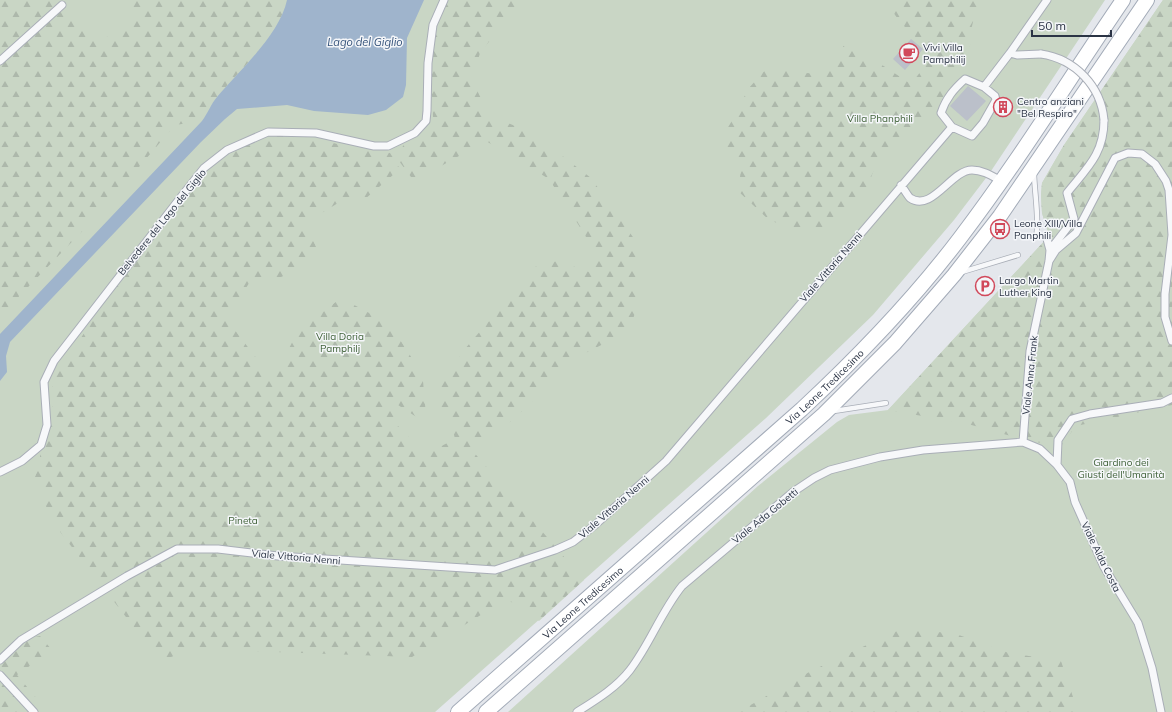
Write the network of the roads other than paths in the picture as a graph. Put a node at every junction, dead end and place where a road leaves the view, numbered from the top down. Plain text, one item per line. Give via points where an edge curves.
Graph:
1 (444, 0) edge
2 (1047, 0) edge
3 (1123, 0) edge
4 (1147, 0) edge
5 (62, 5) dead end
6 (1010, 53) junction
7 (0, 61) edge
8 (984, 87) junction
9 (952, 127) junction
10 (1034, 165) junction
11 (1001, 182) junction
12 (901, 185) junction
13 (1036, 235) dead end
14 (1047, 238) dead end
15 (1050, 250) junction
16 (1018, 255) dead end
17 (1049, 261) junction
18 (954, 275) junction
19 (1172, 341) edge
20 (1172, 398) edge
21 (886, 403) dead end
22 (824, 414) junction
23 (1023, 442) junction
24 (1057, 465) junction
25 (0, 472) edge
26 (0, 660) edge
27 (0, 675) edge
28 (34, 712) edge
29 (458, 712) edge
30 (486, 712) edge
31 (577, 712) edge
32 (1161, 712) edge

1 - 25 street, Belvedere del Lago del Giglio via 433,25 428,63 426,121 415,132 388,146 374,146 316,132 268,132 227,150 209,164 180,196 54,361 44,382 47,425 40,445 22,461
2 - 6 street
3 - 11 main road, Via Leone Tredicesimo
4 - 10 main road, Via Leone Tredicesimo
5 - 7 street
6 - 8 street
6 - 15 street, bridge via 1041,54 1066,62 1087,78 1103,106 1104,133 1100,150 1067,193 1074,219
8 - 9 street via 965,79 953,90 941,113
8 - 9 street via 996,100 983,123 972,136
9 - 12 street, Viale Vittoria Nenni
10 - 13 lane via 1038,228
10 - 18 main road, Via Leone Tredicesimo via 1000,216
11 - 12 street via 980,171 966,171 957,175 936,195 920,201 911,198
11 - 29 main road, Via Leone Tredicesimo via 929,277 854,359
12 - 26 street, Viale Vittoria Nenni via 666,461 573,542 495,570 278,556 218,549 177,550 127,576 21,640
14 - 15 street, Viale Anna Frank
15 - 17 street, Viale Anna Frank
16 - 18 lane
17 - 19 street via 1056,250 1076,233 1116,158 1128,153 1142,154 1150,159 1166,181 1169,190 1172,235 1165,317
17 - 23 street, Viale Anna Frank via 1030,352
18 - 22 main road, Via Leone Tredicesimo via 886,352
20 - 24 street via 1162,403 1072,419 1058,440
21 - 22 lane via 850,407
22 - 30 main road, Via Leone Tredicesimo
23 - 24 street, Viale Alda Costa via 1040,449
23 - 31 street, Viale Ada Gobetti via 922,450 880,457 830,470 814,478 793,492 682,586 668,603 630,671 610,690
24 - 32 street, Viale Alda Costa via 1070,482 1075,502 1104,567 1138,623 1152,668
27 - 28 street

